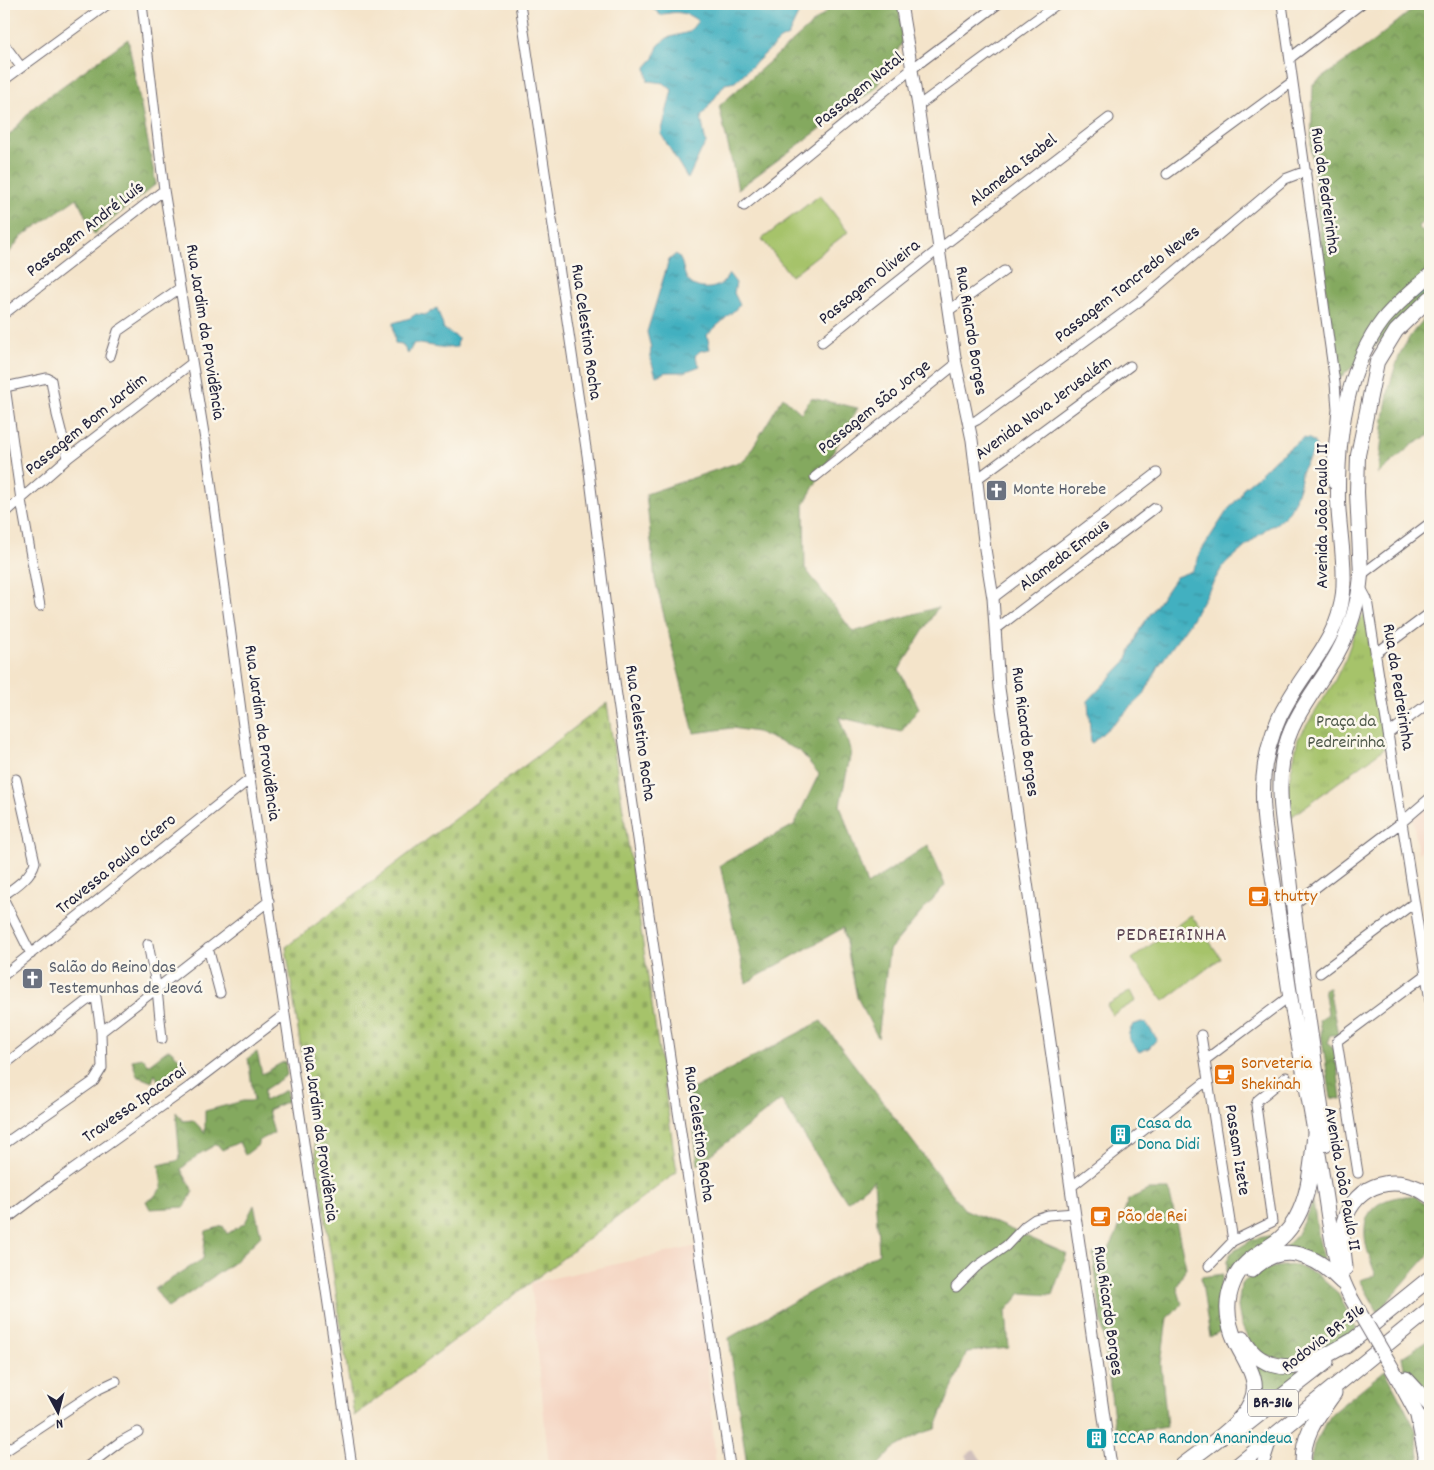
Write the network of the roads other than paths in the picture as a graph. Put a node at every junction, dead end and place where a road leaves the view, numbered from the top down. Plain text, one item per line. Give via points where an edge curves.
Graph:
1 (108, 4) edge
2 (142, 4) edge
3 (520, 4) edge
4 (902, 4) edge
5 (998, 4) edge
6 (1057, 4) edge
7 (1282, 4) edge
8 (1361, 4) edge
9 (4, 44) edge
10 (1290, 58) junction
11 (21, 67) junction
12 (912, 68) junction
13 (4, 80) edge
14 (1292, 82) junction
15 (918, 106) junction
16 (1109, 118) dead end
17 (1306, 171) junction
18 (1167, 174) dead end
19 (164, 190) junction
20 (744, 206) dead end
21 (939, 249) junction
22 (1004, 271) dead end
23 (1430, 275) edge
24 (180, 288) junction
25 (1430, 298) edge
26 (948, 311) junction
27 (4, 314) edge
28 (822, 342) dead end
29 (110, 356) dead end
30 (192, 363) junction
31 (956, 364) junction
32 (1130, 366) dead end
33 (4, 383) edge
34 (969, 424) junction
35 (68, 458) junction
36 (1158, 472) dead end
37 (815, 477) dead end
38 (977, 479) junction
39 (21, 500) junction
40 (1338, 501) junction
41 (1154, 508) dead end
42 (4, 514) edge
43 (1430, 523) edge
44 (1361, 581) junction
45 (993, 598) junction
46 (40, 606) dead end
47 (1430, 613) edge
48 (996, 629) junction
49 (1375, 654) junction
50 (1430, 702) edge
51 (1388, 734) junction
52 (16, 779) dead end
53 (250, 779) junction
54 (1430, 798) edge
55 (1402, 822) junction
56 (4, 895) edge
57 (4, 900) edge
58 (269, 901) junction
59 (1414, 902) junction
60 (1293, 905) junction
61 (148, 944) dead end
62 (208, 948) junction
63 (31, 954) junction
64 (1320, 973) dead end
65 (1426, 974) junction
66 (4, 975) edge
67 (157, 989) junction
68 (220, 993) dead end
69 (1290, 996) junction
70 (1430, 1001) edge
71 (285, 1014) junction
72 (101, 1032) junction
73 (1201, 1035) dead end
74 (162, 1039) dead end
75 (1205, 1060) junction
76 (4, 1065) edge
77 (1286, 1077) dead end
78 (1208, 1080) junction
79 (1315, 1134) junction
80 (4, 1144) edge
81 (1358, 1173) dead end
82 (1071, 1187) junction
83 (1430, 1196) edge
84 (1075, 1213) junction
85 (4, 1221) edge
86 (1233, 1241) junction
87 (1209, 1266) dead end
88 (1430, 1272) edge
89 (1344, 1275) junction
90 (1430, 1278) edge
91 (956, 1287) dead end
92 (1404, 1300) junction
93 (1430, 1309) edge
94 (1430, 1319) edge
95 (1410, 1325) junction
96 (1354, 1340) junction
97 (1401, 1375) junction
98 (1345, 1378) junction
99 (116, 1381) dead end
100 (1430, 1405) edge
101 (1424, 1420) edge
102 (138, 1432) dead end
103 (1271, 1438) junction
104 (1430, 1438) edge
105 (4, 1452) edge
106 (88, 1466) edge
107 (352, 1466) edge
108 (730, 1466) edge
109 (1111, 1466) edge
110 (1182, 1466) edge
111 (1193, 1466) edge
112 (1236, 1466) edge
113 (1262, 1466) edge
114 (1303, 1466) edge
115 (1425, 1466) edge

1 - 11 street
2 - 19 street, Rua Jardim da Providência
3 - 108 street, Rua Celestino Rocha
4 - 12 street, Rua Ricardo Borges
5 - 12 street, Passagem Natal
6 - 15 street
7 - 10 street, Rua da Pedreirinha
8 - 10 street
9 - 11 street
10 - 14 street, Rua da Pedreirinha
11 - 13 street
12 - 15 street, Rua Ricardo Borges
12 - 20 street, Passagem Natal
14 - 17 street, Rua da Pedreirinha
14 - 18 street
15 - 21 street, Rua Ricardo Borges
16 - 21 street, Alameda Isabel
17 - 34 street, Passagem Tancredo Neves via 1285,179 1141,300
17 - 40 street, Rua da Pedreirinha via 1335,383 1337,409 1331,472
19 - 24 street, Rua Jardim da Providência
19 - 27 street, Passagem André Luís
21 - 26 street, Rua Ricardo Borges
21 - 28 street, Passagem Oliveira
22 - 26 street
23 - 40 main road, Avenida João Paulo II via 1384,320 1362,355 1341,430
24 - 29 street via 118,331
24 - 30 street, Rua Jardim da Providência
25 - 44 main road, Avenida João Paulo II via 1396,332 1377,362 1358,454
26 - 31 street, Rua Ricardo Borges
30 - 35 street, Passagem Bom Jardim
30 - 53 street, Rua Jardim da Providência via 207,452
31 - 34 street, Rua Ricardo Borges
31 - 37 street, Passagem São Jorge
32 - 38 street, Avenida Nova Jerusalém
33 - 35 street via 51,380
33 - 39 street
34 - 38 street, Rua Ricardo Borges
35 - 39 street, Passagem Bom Jardim
36 - 45 street
38 - 45 street, Rua Ricardo Borges
39 - 42 street, Passagem Bom Jardim
39 - 46 street
40 - 69 main road, Avenida João Paulo II via 1344,566 1340,611 1321,653 1286,703 1271,739 1263,784
41 - 48 street, Alameda Emaus
43 - 44 street
44 - 49 street, Rua da Pedreirinha via 1367,599
44 - 60 main road, Avenida João Paulo II via 1338,652 1301,710 1283,757 1280,788
45 - 48 street, Rua Ricardo Borges
47 - 49 street
48 - 82 street, Rua Ricardo Borges via 999,688
49 - 51 street, Rua da Pedreirinha
50 - 51 street
51 - 55 street, Rua da Pedreirinha
52 - 56 street via 35,862 24,880
53 - 58 street, Rua Jardim da Providência
53 - 63 street, Travessa Paulo Cícero
54 - 55 street
55 - 59 street, Rua da Pedreirinha
55 - 60 street
57 - 63 street
58 - 62 street
58 - 71 street, Rua Jardim da Providência
59 - 64 street
59 - 65 street, Rua da Pedreirinha
60 - 89 main road, Avenida João Paulo II
61 - 67 street
62 - 67 street
62 - 68 street
63 - 66 street, Travessa Paulo Cícero
65 - 70 street, Rua da Pedreirinha
65 - 81 street via 1337,1041
67 - 72 street
67 - 74 street
69 - 75 street
69 - 79 main road, Avenida João Paulo II
71 - 85 street, Travessa Ipacaraí
71 - 107 street, Rua Jardim da Providência
72 - 76 street via 94,996
72 - 80 street via 102,1068 94,1081
73 - 75 street, Passam Izete
75 - 78 street, Passam Izete
77 - 86 street via 1256,1105 1273,1219 1271,1224
78 - 82 street
78 - 86 street, Passam Izete
79 - 89 main road, Avenida João Paulo II via 1334,1255
79 - 110 highway via 1309,1188 1294,1222 1276,1242 1247,1260 1228,1295 1231,1329 1253,1378 1252,1402 1237,1421
82 - 84 street, Rua Ricardo Borges
83 - 89 highway via 1414,1186 1396,1182 1373,1186 1366,1192 1352,1205 1344,1224
84 - 91 street via 1035,1219
84 - 109 street, Rua Ricardo Borges
86 - 87 street
88 - 92 highway
89 - 96 highway via 1304,1255 1274,1256 1257,1265 1240,1284 1235,1307 1237,1320 1252,1354 1279,1366 1311,1363
89 - 97 main road, Avenida João Paulo II, bridge
90 - 92 highway, Rodovia BR-316 / BR-316
92 - 96 highway, Rodovia BR-316 / BR-316
93 - 95 highway, BR-316
94 - 95 highway
95 - 98 highway, BR-316
96 - 111 highway, Rodovia BR-316 / BR-316
97 - 100 highway
97 - 101 main road, Avenida João Paulo II
98 - 103 highway, BR-316
98 - 114 highway via 1312,1426 1304,1444
99 - 105 street via 99,1388
101 - 104 main road, Avenida João Paulo II
101 - 115 highway
102 - 106 street
103 - 112 highway, BR-316
103 - 113 main road

